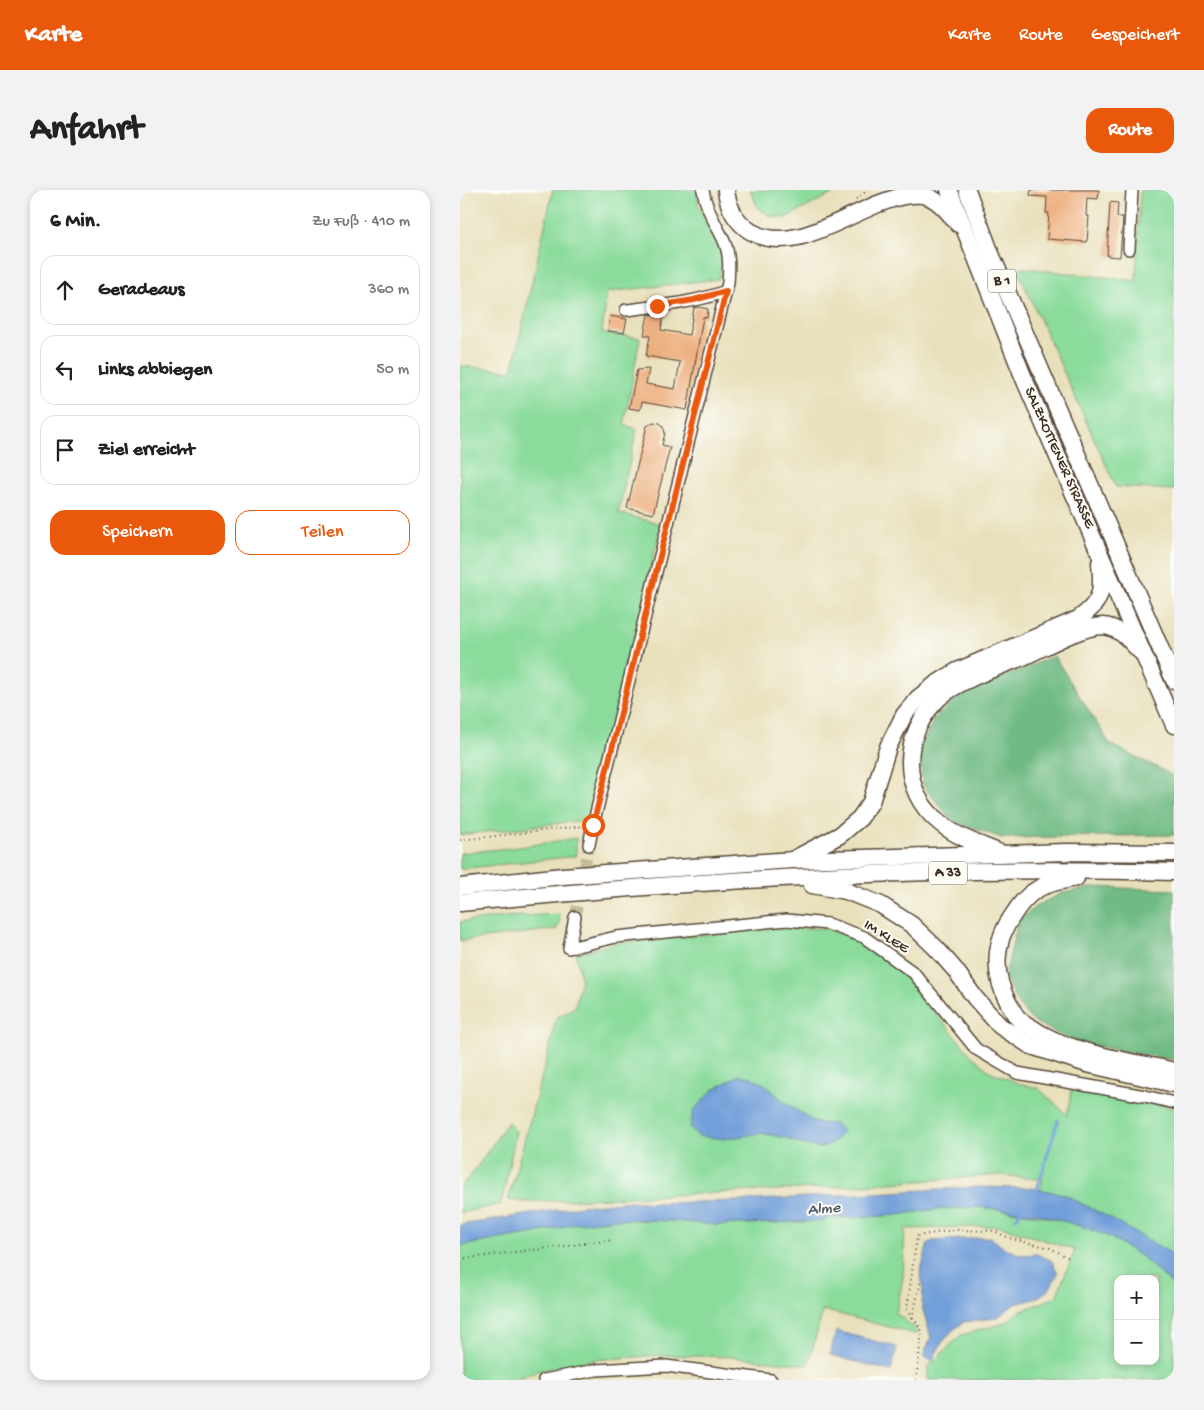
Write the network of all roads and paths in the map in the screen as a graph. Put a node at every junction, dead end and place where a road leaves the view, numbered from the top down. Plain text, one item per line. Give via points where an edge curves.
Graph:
1 (703, 190) edge
2 (726, 190) edge
3 (868, 190) edge
4 (899, 190) edge
5 (949, 190) edge
6 (967, 190) edge
7 (1132, 190) edge
8 (884, 200) junction
9 (852, 202) dead end
10 (965, 234) junction
11 (1129, 249) dead end
12 (726, 291) junction
13 (626, 310) dead end
14 (1097, 546) junction
15 (1145, 657) junction
16 (1174, 680) edge
17 (1174, 725) edge
18 (593, 825) junction
19 (460, 840) edge
20 (589, 845) tunnel mouth
21 (1174, 853) edge
22 (1004, 854) junction
23 (793, 860) junction
24 (1120, 870) junction
25 (1174, 872) edge
26 (775, 879) junction
27 (460, 887) edge
28 (460, 904) edge
29 (574, 917) tunnel mouth
30 (1174, 1071) edge
31 (1174, 1084) edge
32 (1174, 1104) edge
33 (614, 1240) dead end
34 (1072, 1259) dead end
35 (460, 1260) edge
36 (920, 1281) dead end
37 (912, 1318) junction
38 (544, 1380) edge
39 (767, 1380) edge
40 (916, 1380) edge

1 - 12 street via 706,208 728,253 730,267
2 - 8 highway via 733,215 744,227 773,239 802,235
3 - 9 path
4 - 8 highway
5 - 10 highway, SALZKOTTENER STRASSE / B 1
6 - 16 highway, SALZKOTTENER STRASSE / B 1 via 991,254
7 - 11 street
8 - 10 highway via 911,194 931,198
10 - 14 highway, SALZKOTTENER STRASSE / B 1
12 - 13 street via 675,304
12 - 18 street
14 - 15 highway, SALZKOTTENER STRASSE / B 1
14 - 23 highway via 1102,589 1087,613 957,671 918,698 904,715 888,747 871,802 860,818 840,836
15 - 17 highway, SALZKOTTENER STRASSE / B 1
15 - 22 highway via 1117,630 1094,627 964,683 942,696 926,713 911,748 910,769 914,788 923,805 940,823 962,838
18 - 19 path
18 - 20 street
21 - 22 highway, A 33
22 - 23 highway, A 33
23 - 27 highway, A 33 via 563,876
24 - 25 highway, A 33
24 - 26 highway, A 33
24 - 30 highway via 1050,883 1033,892 1009,920 1000,937 998,978 1017,1017 1039,1033 1060,1044
26 - 28 highway, A 33 via 599,890
26 - 31 highway via 846,890 881,905 912,925 936,948 1000,1026 1031,1046 1087,1064
29 - 32 street, IM KLEE via 569,948 616,937 787,920 828,924 864,937 914,973 976,1049 1017,1073
33 - 35 path
34 - 37 path via 1050,1248 1008,1238 994,1231 954,1230 917,1236 908,1309
36 - 37 path
37 - 40 path via 922,1331
38 - 39 street via 596,1370 666,1366

